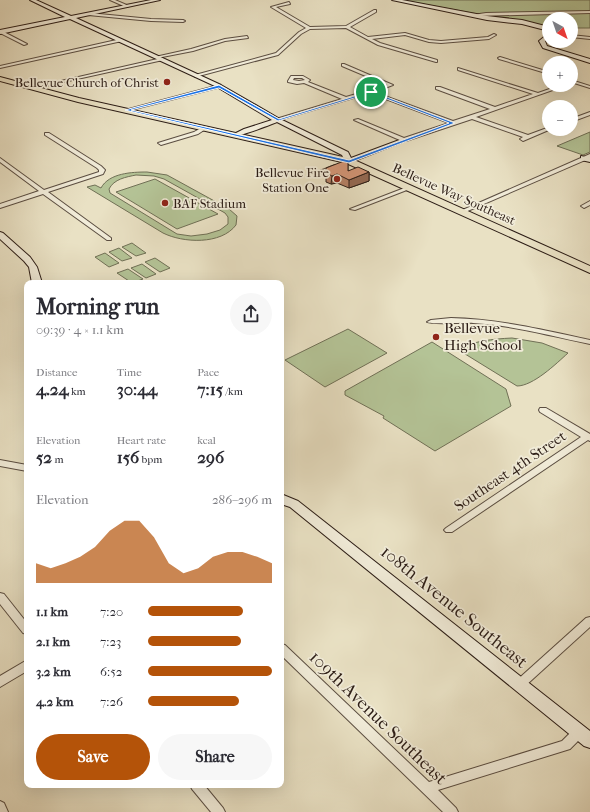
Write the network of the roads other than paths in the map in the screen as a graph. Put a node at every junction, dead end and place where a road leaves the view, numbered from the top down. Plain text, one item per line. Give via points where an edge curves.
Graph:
1 (32, 0) edge
2 (112, 0) edge
3 (158, 0) edge
4 (394, 0) edge
5 (289, 3) dead end
6 (127, 6) junction
7 (375, 11) dead end
8 (590, 12) edge
9 (89, 14) junction
10 (475, 15) junction
11 (72, 17) junction
12 (184, 21) dead end
13 (0, 25) edge
14 (347, 27) junction
15 (309, 28) junction
16 (542, 28) edge
17 (9, 30) junction
18 (0, 32) edge
19 (494, 35) dead end
20 (247, 37) dead end
21 (578, 37) edge
22 (368, 38) junction
23 (590, 38) edge
24 (121, 40) junction
25 (25, 44) dead end
26 (548, 48) edge
27 (159, 58) junction
28 (500, 58) dead end
29 (436, 61) dead end
30 (590, 61) edge
31 (343, 65) dead end
32 (0, 67) edge
33 (460, 69) dead end
34 (542, 72) edge
35 (198, 76) junction
36 (0, 79) edge
37 (305, 82) dead end
38 (578, 84) edge
39 (219, 86) junction
40 (590, 87) edge
41 (32, 88) junction
42 (438, 88) dead end
43 (371, 92) junction
44 (543, 92) edge
45 (537, 94) junction
46 (346, 99) junction
47 (495, 109) junction
48 (127, 110) junction
49 (590, 113) edge
50 (472, 117) junction
51 (578, 117) edge
52 (278, 120) junction
53 (356, 120) dead end
54 (453, 123) junction
55 (205, 128) junction
56 (542, 132) edge
57 (47, 134) dead end
58 (236, 135) junction
59 (404, 140) junction
60 (161, 143) dead end
61 (588, 158) edge
62 (0, 160) edge
63 (349, 161) junction
64 (315, 174) dead end
65 (409, 188) junction
66 (45, 192) junction
67 (0, 206) edge
68 (353, 209) dead end
69 (462, 212) junction
70 (0, 235) edge
71 (109, 239) dead end
72 (590, 270) edge
73 (35, 280) edge
74 (431, 322) dead end
75 (590, 342) edge
76 (543, 410) dead end
77 (589, 437) edge
78 (0, 463) edge
79 (24, 467) edge
80 (284, 492) edge
81 (287, 501) edge
82 (449, 530) dead end
83 (0, 597) edge
84 (590, 621) edge
85 (24, 626) edge
86 (284, 651) edge
87 (24, 668) edge
88 (0, 682) edge
89 (520, 684) junction
90 (585, 736) edge
91 (199, 788) edge
92 (427, 788) junction
93 (0, 807) edge
94 (2, 812) edge
95 (219, 812) edge
96 (452, 812) edge

1 - 11 street
2 - 6 street
3 - 6 street
4 - 10 street
5 - 15 street via 273,7
6 - 9 street
7 - 14 street
8 - 10 street
9 - 11 street
9 - 12 street via 163,20 170,23
10 - 16 street
11 - 17 street
11 - 24 street
13 - 17 street
14 - 15 street
14 - 22 street
15 - 35 street via 277,54
17 - 18 street
18 - 25 street
19 - 22 street via 489,38 447,42 429,41 406,34
20 - 27 street via 224,40
21 - 23 street
22 - 29 street
24 - 27 street
24 - 32 street
26 - 30 street
27 - 35 street
27 - 41 street
28 - 34 street
31 - 43 street via 391,85
33 - 45 street
35 - 39 street
36 - 41 main road, Bellevue Way Southeast
37 - 46 street
38 - 40 street
39 - 48 street
39 - 52 street
41 - 48 main road, Bellevue Way Southeast
42 - 47 street
43 - 46 street
43 - 54 street
44 - 45 street
45 - 47 street
46 - 52 street
47 - 50 street
48 - 55 main road, Bellevue Way Southeast
49 - 51 street
50 - 54 street
50 - 56 street via 525,138
52 - 58 street
52 - 63 street via 345,154
53 - 59 street
54 - 59 street
55 - 58 main road, Bellevue Way Southeast
55 - 60 street
57 - 66 street via 100,167 102,172 97,176
58 - 63 main road, Bellevue Way Southeast
59 - 63 street
61 - 69 street
62 - 66 street
63 - 64 street
63 - 65 main road, Bellevue Way Southeast
65 - 68 street
65 - 69 main road, Bellevue Way Southeast
66 - 67 street
66 - 71 street
69 - 72 main road, Bellevue Way Southeast
70 - 73 street via 28,259 33,267
74 - 75 street via 461,319 488,321
76 - 77 street
77 - 82 street, Southeast 4th Street
78 - 79 street
80 - 81 street, 108th Avenue Southeast via 291,498
81 - 89 street, 108th Avenue Southeast
83 - 85 street
84 - 89 street
86 - 92 street, 109th Avenue Southeast
87 - 88 street
89 - 90 street, 108th Avenue Southeast
90 - 92 street via 566,745
91 - 95 street
92 - 96 street, 109th Avenue Southeast
93 - 94 street

